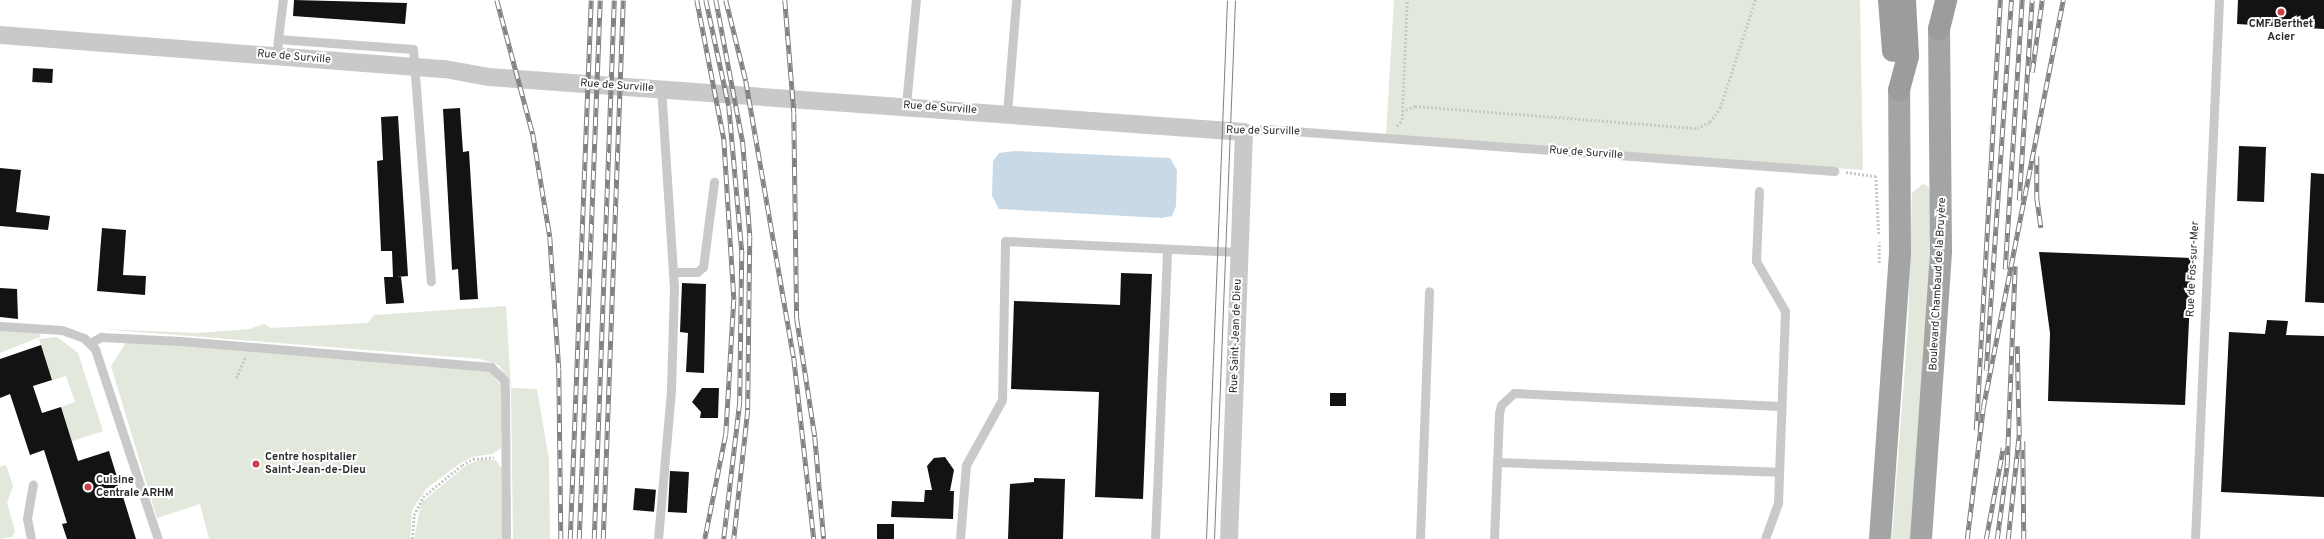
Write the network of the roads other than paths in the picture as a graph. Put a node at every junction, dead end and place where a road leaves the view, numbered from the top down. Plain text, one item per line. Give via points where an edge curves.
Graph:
1 (283, 0) edge
2 (916, 0) edge
3 (1016, 0) edge
4 (1889, 0) edge
5 (1905, 0) edge
6 (1931, 0) edge
7 (1946, 0) edge
8 (2219, 0) edge
9 (1939, 29) junction
10 (0, 35) edge
11 (278, 47) junction
12 (416, 67) junction
13 (661, 89) junction
14 (1899, 90) junction
15 (906, 105) junction
16 (1007, 113) junction
17 (1244, 132) junction
18 (1834, 171) road end
19 (714, 182) dead end
20 (1759, 191) dead end
21 (1167, 249) junction
22 (1239, 252) junction
23 (673, 272) junction
24 (431, 281) dead end
25 (1429, 291) dead end
26 (0, 326) edge
27 (90, 342) junction
28 (1781, 406) junction
29 (1497, 462) junction
30 (1779, 472) junction
31 (33, 485) dead end
32 (658, 538) edge
33 (31, 539) edge
34 (158, 539) edge
35 (506, 539) edge
36 (960, 539) edge
37 (1155, 539) edge
38 (1229, 539) edge
39 (1420, 539) edge
40 (1494, 539) edge
41 (1765, 539) edge
42 (1880, 539) edge
43 (1921, 539) edge
44 (2195, 539) edge

1 - 11 lane
2 - 15 lane
3 - 16 lane
4 - 14 highway
5 - 14 highway via 1908,56
6 - 9 highway
7 - 9 highway
8 - 44 lane, Rue de Fos-sur-Mer
9 - 43 main road, Boulevard Chambaud de la Bruyère via 1941,251
10 - 11 street, Rue de Surville
11 - 12 street, Rue de Surville
12 - 13 street, Rue de Surville via 489,77
12 - 24 lane
13 - 15 street, Rue de Surville
13 - 23 lane
14 - 42 main road via 1900,254
15 - 16 street, Rue de Surville
16 - 17 street, Rue de Surville
17 - 18 lane, Rue de Surville via 1265,129
17 - 22 street, Rue Saint-Jean de Dieu
19 - 23 lane via 703,267 697,272
20 - 28 lane via 1756,261 1785,311
21 - 22 lane
21 - 36 lane via 1005,241 1002,400 966,465
21 - 37 lane
22 - 38 street, Rue Saint-Jean de Dieu
23 - 32 lane via 671,389
25 - 39 lane
26 - 27 lane via 62,330
27 - 34 lane via 102,363
27 - 35 lane via 102,336 491,367 504,380
28 - 29 lane via 1514,394 1501,405
28 - 30 lane
29 - 30 lane
29 - 40 lane
30 - 41 lane via 1776,514
31 - 33 lane via 27,518

